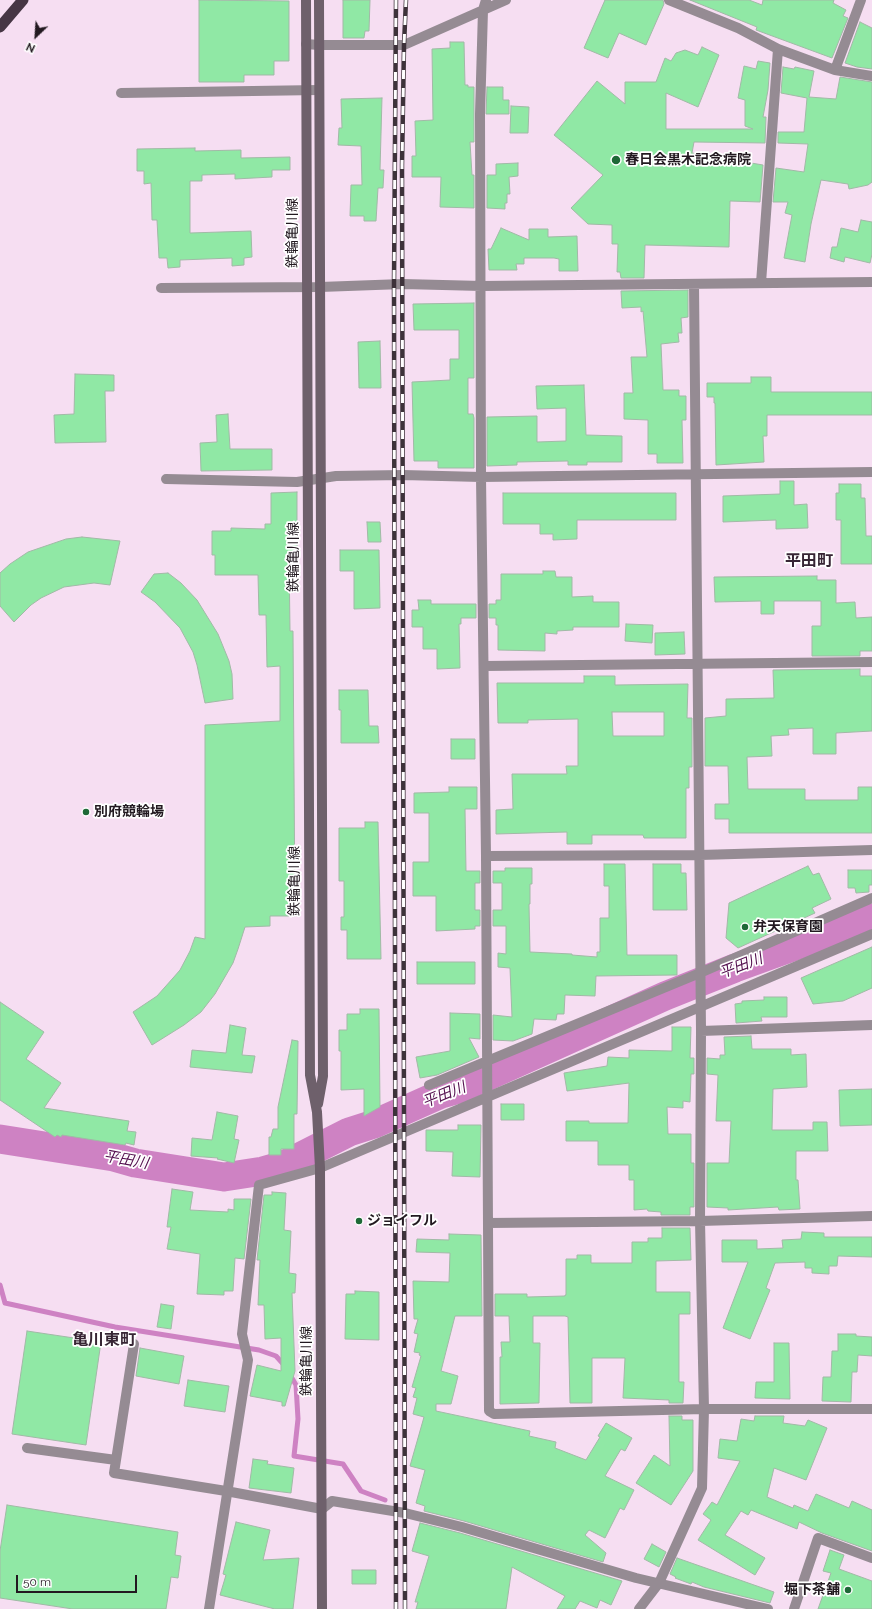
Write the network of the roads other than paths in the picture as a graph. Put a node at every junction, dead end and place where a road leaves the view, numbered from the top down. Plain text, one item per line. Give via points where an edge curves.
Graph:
1 (23, 0) edge
2 (306, 0) edge
3 (319, 0) edge
4 (486, 0) edge
5 (506, 0) edge
6 (670, 0) edge
7 (862, 0) edge
8 (483, 10) junction
9 (0, 27) edge
10 (306, 44) junction
11 (319, 45) junction
12 (778, 49) junction
13 (835, 70) junction
14 (872, 76) edge
15 (306, 90) junction
16 (319, 90) junction
17 (121, 93) dead end
18 (872, 282) edge
19 (762, 283) junction
20 (694, 284) junction
21 (482, 286) junction
22 (307, 287) junction
23 (320, 287) junction
24 (161, 288) dead end
25 (872, 472) edge
26 (697, 474) junction
27 (481, 477) junction
28 (320, 478) junction
29 (166, 479) dead end
30 (307, 480) junction
31 (872, 662) edge
32 (699, 664) junction
33 (484, 666) junction
34 (872, 850) edge
35 (700, 855) junction
36 (486, 856) junction
37 (872, 898) edge
38 (872, 934) edge
39 (700, 973) junction
40 (700, 1007) junction
41 (872, 1025) edge
42 (702, 1031) junction
43 (487, 1060) junction
44 (429, 1085) dead end
45 (487, 1097) junction
46 (317, 1112) junction
47 (320, 1165) junction
48 (872, 1216) edge
49 (700, 1221) junction
50 (488, 1223) junction
51 (134, 1344) dead end
52 (704, 1409) junction
53 (872, 1409) edge
54 (27, 1448) dead end
55 (116, 1460) junction
56 (226, 1491) junction
57 (322, 1510) junction
58 (872, 1558) edge
59 (659, 1583) junction
60 (208, 1609) edge
61 (322, 1609) edge
62 (639, 1609) edge
63 (768, 1609) edge
64 (794, 1609) edge

1 - 9 highway
2 - 10 main road, 鉄輪亀川線
3 - 11 main road, 鉄輪亀川線
4 - 8 street
5 - 8 street
6 - 12 street via 738,28
7 - 13 street
8 - 11 street via 404,45
8 - 21 street via 480,114
10 - 11 street
10 - 15 main road, 鉄輪亀川線
11 - 16 main road, 鉄輪亀川線
12 - 13 street
12 - 19 street
13 - 14 street
15 - 16 street
15 - 17 street
15 - 22 main road, 鉄輪亀川線
16 - 23 main road, 鉄輪亀川線
18 - 19 street
19 - 20 street
20 - 21 street
20 - 26 street
21 - 23 street via 403,284
21 - 27 street
22 - 23 street
22 - 24 street
22 - 30 main road, 鉄輪亀川線
23 - 28 main road, 鉄輪亀川線
25 - 26 street
26 - 27 street
26 - 32 street
27 - 28 street via 403,475
27 - 33 street
28 - 30 street
28 - 46 main road, 鉄輪亀川線 via 323,1076
29 - 30 street via 297,482
30 - 46 main road, 鉄輪亀川線 via 310,1075
31 - 32 street
32 - 33 street
32 - 35 street
33 - 36 street
34 - 35 street
35 - 36 street
35 - 39 street
36 - 43 street
37 - 39 street
38 - 40 street
39 - 40 street
39 - 43 street
40 - 42 street
40 - 45 street
41 - 42 street
42 - 49 street
43 - 44 street
43 - 45 street
45 - 47 street
45 - 50 street
46 - 47 main road, 鉄輪亀川線
47 - 56 street via 259,1185 242,1334 248,1360
47 - 57 main road, 鉄輪亀川線
48 - 49 street
49 - 50 street
49 - 52 street
50 - 52 street via 489,1411 494,1414
51 - 55 street
52 - 53 street
52 - 59 street via 702,1488
54 - 55 street
55 - 56 street via 114,1473
56 - 57 street
56 - 60 street
57 - 59 street via 332,1501 405,1513
57 - 61 main road, 鉄輪亀川線
58 - 64 street via 818,1538
59 - 62 street
59 - 63 street

